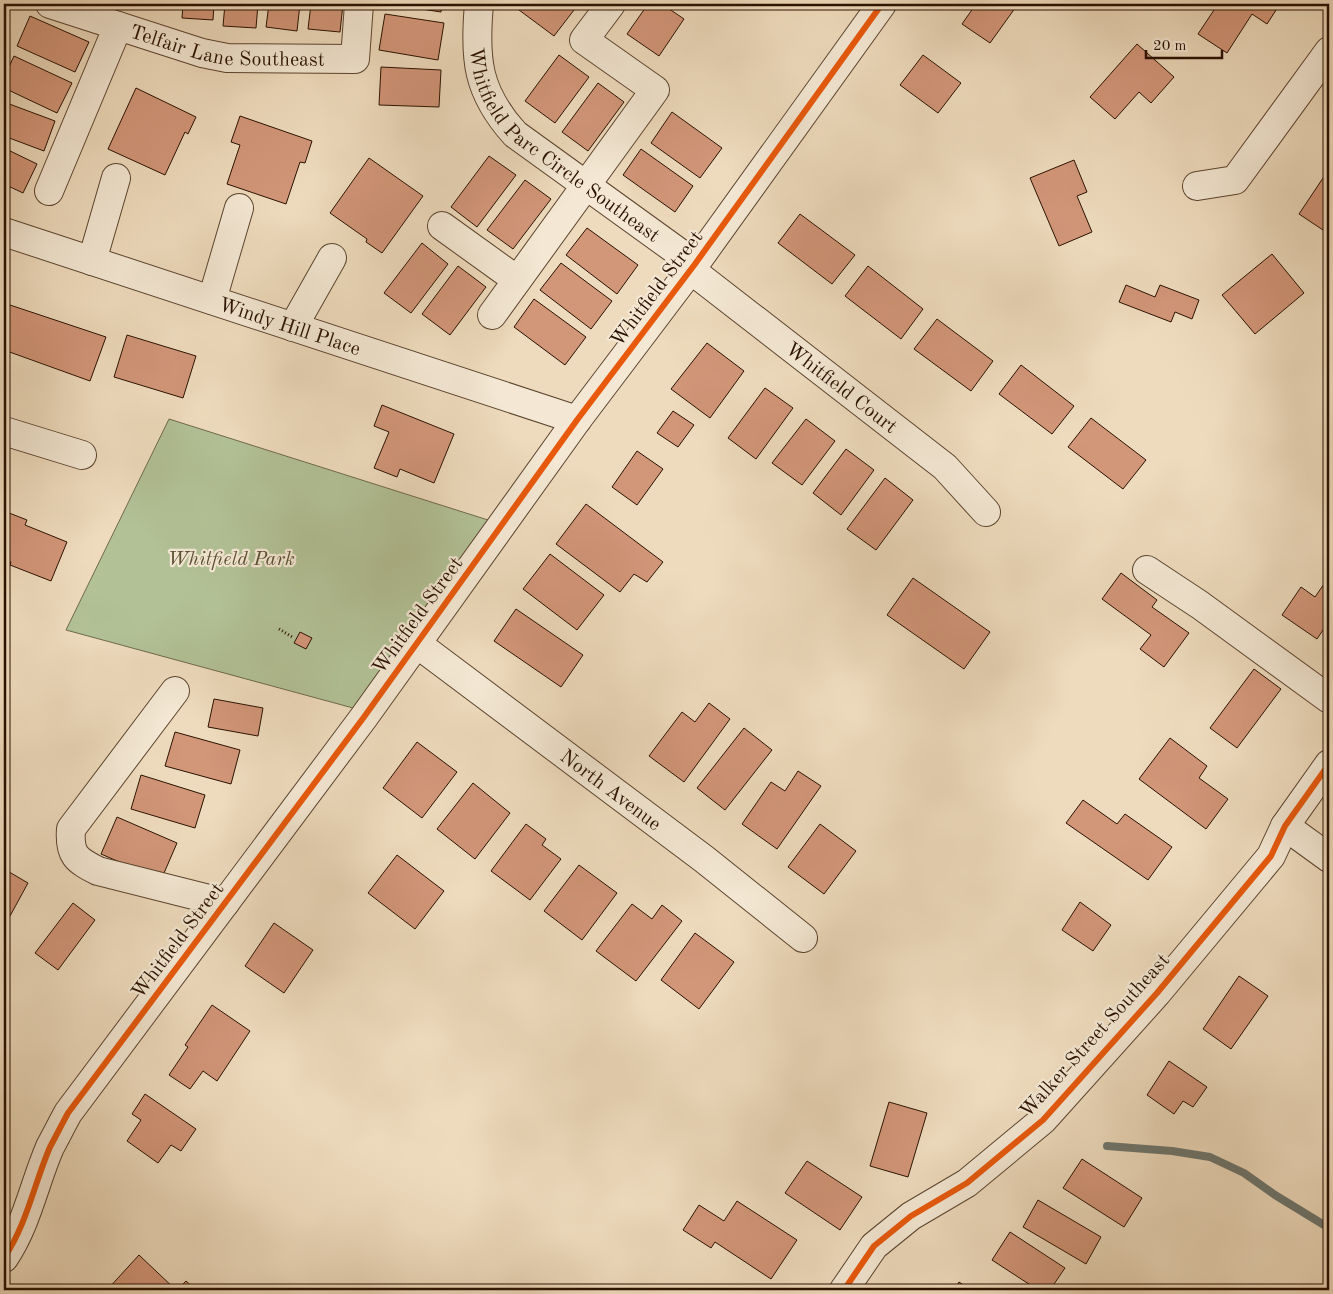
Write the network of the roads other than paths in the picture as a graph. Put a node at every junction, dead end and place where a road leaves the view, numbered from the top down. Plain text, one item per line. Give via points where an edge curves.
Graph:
1 (50, 4) edge
2 (359, 4) edge
3 (479, 4) edge
4 (611, 4) edge
5 (882, 4) edge
6 (118, 26) junction
7 (1329, 51) edge
8 (116, 178) dead end
9 (586, 186) junction
10 (1197, 186) dead end
11 (49, 191) dead end
12 (239, 208) dead end
13 (442, 226) dead end
14 (4, 232) edge
15 (332, 258) dead end
16 (92, 261) junction
17 (693, 267) junction
18 (517, 280) junction
19 (212, 300) junction
20 (492, 315) dead end
21 (293, 327) junction
22 (577, 420) junction
23 (4, 431) edge
24 (82, 455) dead end
25 (986, 512) dead end
26 (1147, 570) dead end
27 (416, 643) junction
28 (175, 691) dead end
29 (1329, 699) edge
30 (1329, 764) edge
31 (1285, 826) junction
32 (1329, 858) edge
33 (225, 903) junction
34 (803, 938) dead end
35 (4, 1258) edge
36 (844, 1290) edge

1 - 6 street, Telfair Lane Southeast
2 - 6 street, Telfair Lane Southeast via 355,60 227,58
3 - 9 street, Whitfield Parc Circle Southeast via 478,63 488,99 515,134
4 - 9 street via 584,40 654,90
5 - 17 street, Whitfield Street
6 - 11 street
7 - 10 street via 1235,180
8 - 16 street
9 - 17 street, Whitfield Parc Circle Southeast
9 - 18 street
12 - 19 street
13 - 18 street
14 - 16 street, Windy Hill Place
15 - 21 street
16 - 19 street, Windy Hill Place
17 - 22 street, Whitfield Street
17 - 25 street, Whitfield Court via 945,466
18 - 20 street
19 - 21 street, Windy Hill Place
21 - 22 street, Windy Hill Place
22 - 27 street, Whitfield Street
23 - 24 street
26 - 29 street
27 - 33 street, Whitfield Street
27 - 34 street, North Avenue via 704,859
28 - 33 street via 71,829 70,846 79,861 98,871
30 - 31 street, Walker Street Southeast
31 - 32 street
31 - 36 street, Walker Street Southeast via 1271,856 1157,993 1043,1120 967,1183 911,1216 874,1246
33 - 35 street, Whitfield Street via 68,1113 50,1148 32,1202

